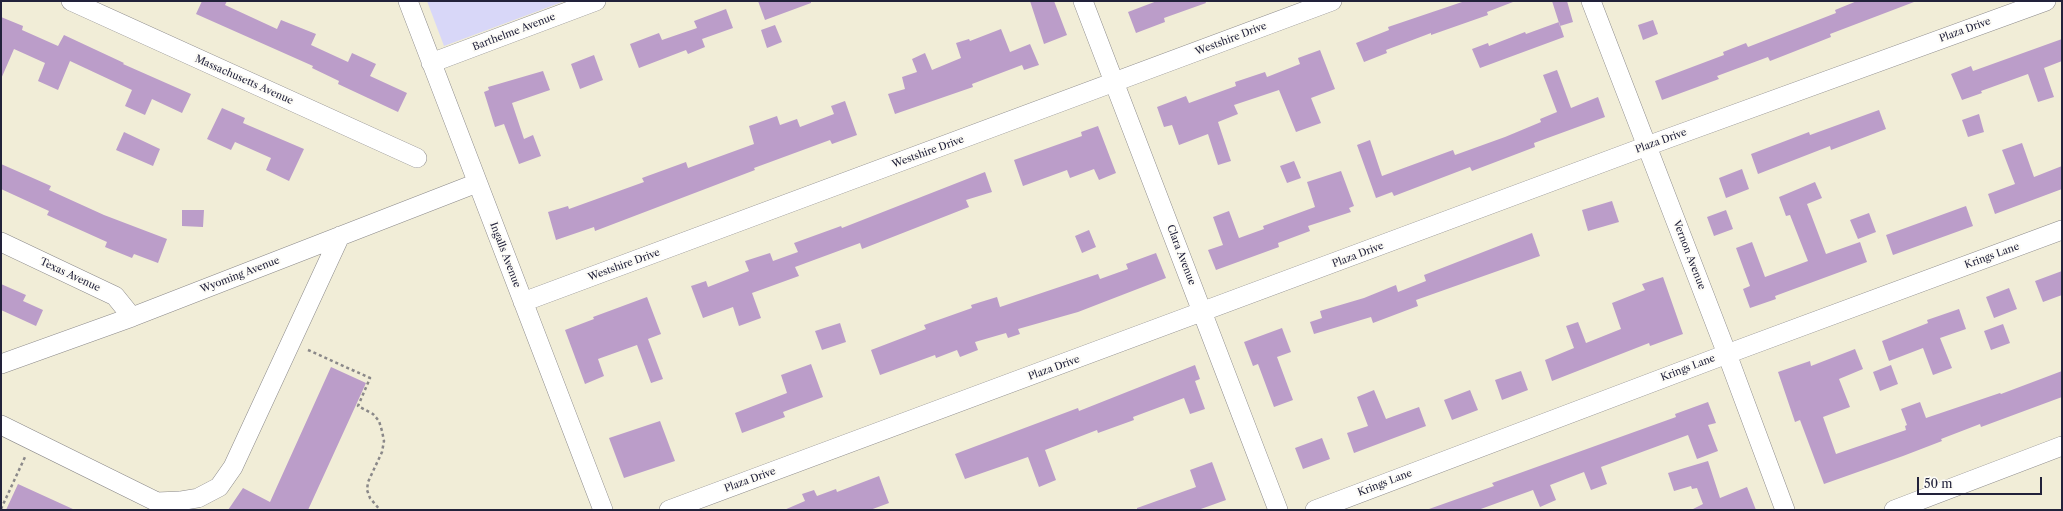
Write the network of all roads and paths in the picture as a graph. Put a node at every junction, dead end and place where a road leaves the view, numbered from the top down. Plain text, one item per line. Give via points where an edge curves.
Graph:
1 (71, 1) edge
2 (408, 1) edge
3 (596, 1) edge
4 (1083, 1) edge
5 (1332, 1) edge
6 (1591, 1) edge
7 (2046, 1) edge
8 (431, 63) junction
9 (1115, 83) junction
10 (1647, 146) junction
11 (418, 158) dead end
12 (478, 183) junction
13 (2062, 230) edge
14 (340, 236) junction
15 (1, 242) edge
16 (523, 302) junction
17 (1203, 313) junction
18 (132, 317) junction
19 (308, 350) dead end
20 (1727, 354) junction
21 (1, 364) edge
22 (1, 426) edge
23 (2062, 446) edge
24 (25, 457) dead end
25 (1, 509) edge
26 (380, 510) edge
27 (603, 510) edge
28 (669, 510) edge
29 (1278, 510) edge
30 (1315, 510) edge
31 (1785, 510) edge
32 (1894, 510) edge

1 - 11 street, Massachusetts Avenue
2 - 8 street, Ingalls Avenue
3 - 8 street, Barthelme Avenue
4 - 9 street, Clara Avenue
5 - 9 street, Westshire Drive
6 - 10 street, Vernon Avenue
7 - 10 street, Plaza Drive
8 - 12 street, Ingalls Avenue
9 - 16 street, Westshire Drive
9 - 17 street, Clara Avenue
10 - 17 street, Plaza Drive
10 - 20 street, Vernon Avenue
12 - 14 street, Wyoming Avenue
12 - 16 street, Ingalls Avenue
13 - 20 street, Krings Lane
14 - 18 street, Wyoming Avenue
14 - 22 street via 233,466 219,487 198,498 157,502
15 - 18 street, Texas Avenue via 115,296
16 - 27 street, Ingalls Avenue
17 - 28 street, Plaza Drive
17 - 29 street, Clara Avenue
18 - 21 street, Wyoming Avenue
19 - 26 path via 370,378 358,406 373,414 382,431 382,452 368,482 367,490
20 - 30 street, Krings Lane
20 - 31 street, Vernon Avenue
23 - 32 street
24 - 25 path

